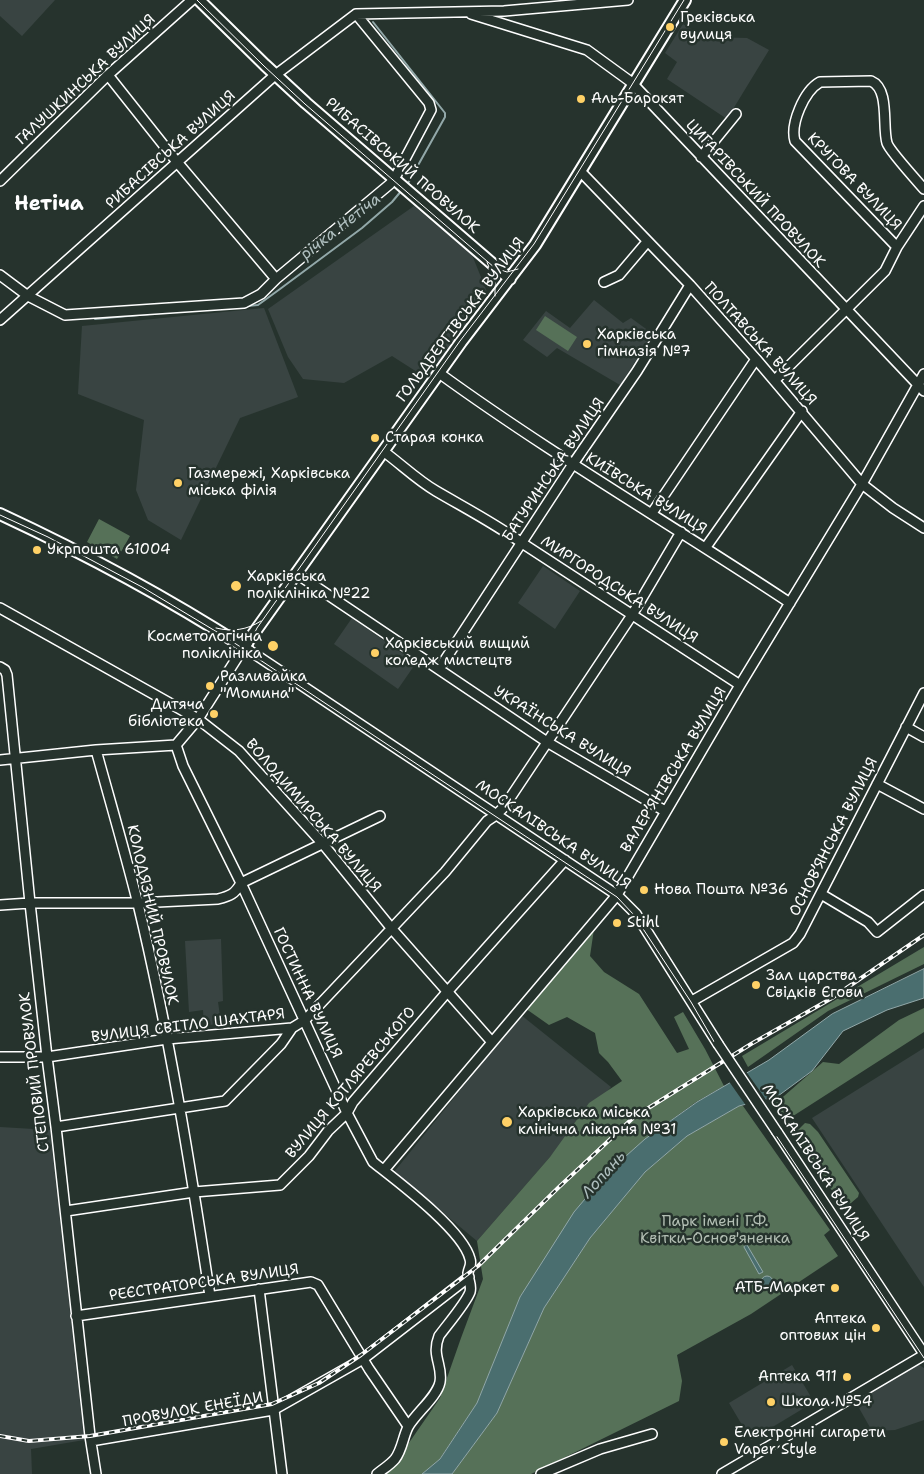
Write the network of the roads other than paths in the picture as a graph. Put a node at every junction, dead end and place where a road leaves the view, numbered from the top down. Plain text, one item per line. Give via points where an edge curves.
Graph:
1 (192, 0) edge
2 (199, 0) edge
3 (628, 0) edge
4 (685, 0) edge
5 (566, 3) edge
6 (464, 11) junction
7 (356, 14) junction
8 (108, 75) junction
9 (273, 77) junction
10 (634, 85) junction
11 (736, 114) dead end
12 (701, 157) junction
13 (177, 162) junction
14 (581, 172) junction
15 (393, 179) junction
16 (0, 181) edge
17 (924, 190) edge
18 (924, 206) edge
19 (647, 242) junction
20 (897, 247) junction
21 (0, 275) edge
22 (276, 279) junction
23 (510, 279) junction
24 (604, 282) dead end
25 (690, 286) junction
26 (28, 296) junction
27 (846, 310) junction
28 (0, 320) edge
29 (756, 359) junction
30 (439, 373) junction
31 (924, 374) edge
32 (775, 380) junction
33 (921, 388) edge
34 (802, 411) junction
35 (383, 452) junction
36 (573, 464) junction
37 (862, 484) junction
38 (652, 513) junction
39 (0, 514) edge
40 (924, 528) edge
41 (680, 532) junction
42 (522, 543) junction
43 (706, 547) junction
44 (297, 574) junction
45 (790, 603) junction
46 (0, 608) edge
47 (632, 615) junction
48 (244, 648) junction
49 (1, 667) edge
50 (439, 669) junction
51 (740, 685) junction
52 (924, 693) edge
53 (198, 719) junction
54 (906, 727) junction
55 (924, 737) edge
56 (547, 742) junction
57 (176, 744) junction
58 (96, 750) junction
59 (16, 757) junction
60 (0, 760) edge
61 (877, 784) junction
62 (924, 809) edge
63 (665, 811) junction
64 (497, 814) junction
65 (380, 816) dead end
66 (322, 844) junction
67 (565, 860) junction
68 (241, 883) junction
69 (821, 894) junction
70 (616, 895) junction
71 (924, 895) edge
72 (30, 903) junction
73 (138, 904) junction
74 (0, 905) edge
75 (392, 928) junction
76 (448, 991) junction
77 (692, 1001) junction
78 (305, 1020) junction
79 (292, 1028) junction
80 (167, 1039) junction
81 (491, 1042) junction
82 (0, 1057) edge
83 (47, 1057) junction
84 (180, 1107) junction
85 (347, 1113) junction
86 (56, 1127) junction
87 (384, 1170) junction
88 (194, 1192) junction
89 (66, 1211) junction
90 (470, 1278) junction
91 (259, 1289) junction
92 (210, 1296) junction
93 (76, 1316) junction
94 (924, 1354) edge
95 (363, 1359) junction
96 (273, 1410) junction
97 (408, 1426) junction
98 (652, 1434) dead end
99 (91, 1442) junction
100 (554, 1472) edge
101 (96, 1474) edge
102 (282, 1474) edge
103 (377, 1474) edge
104 (541, 1474) edge
105 (722, 1474) edge

1 - 8 street, ГАЛУШКИНСЬКА ВУЛИЦЯ
2 - 9 main road
3 - 5 street
4 - 10 main road, ГОЛЬДБЕРГІВСЬКА ВУЛИЦЯ
5 - 6 street via 504,11
6 - 7 street
6 - 10 street, ЦИГАРІВСЬКИЙ ПРОВУЛОК via 587,50
7 - 9 street
7 - 15 street via 429,103 431,110
8 - 13 street
8 - 16 street, ГАЛУШКИНСЬКА ВУЛИЦЯ
9 - 13 street, РИБАСІВСЬКА ВУЛИЦЯ
9 - 15 main road, РИБАСІВСЬКИЙ ПРОВУЛОК
10 - 12 street, ЦИГАРІВСЬКИЙ ПРОВУЛОК
10 - 14 main road, ГОЛЬДБЕРГІВСЬКА ВУЛИЦЯ
11 - 12 street
12 - 27 street, ЦИГАРІВСЬКИЙ ПРОВУЛОК
13 - 22 street
13 - 26 street, РИБАСІВСЬКА ВУЛИЦЯ
14 - 19 street, ПОЛТАВСЬКА ВУЛИЦЯ
14 - 23 main road, ГОЛЬДБЕРГІВСЬКА ВУЛИЦЯ
15 - 22 street
15 - 23 main road, РИБАСІВСЬКИЙ ПРОВУЛОК
17 - 20 street, КРУГОВА ВУЛИЦЯ via 887,145 884,106 876,83 820,82 813,86 794,123 795,141
18 - 20 street
19 - 24 street via 618,275
19 - 25 street, ПОЛТАВСЬКА ВУЛИЦЯ
20 - 27 street via 885,270
21 - 26 street
22 - 26 street via 261,294 244,303 176,309 65,316
23 - 30 main road, ГОЛЬДБЕРГІВСЬКА ВУЛИЦЯ
25 - 29 street, ПОЛТАВСЬКА ВУЛИЦЯ
25 - 36 street, БАТУРИНСЬКА ВУЛИЦЯ
26 - 28 street, РИБАСІВСЬКА ВУЛИЦЯ
27 - 32 street
27 - 33 street, ЦИГАРІВСЬКИЙ ПРОВУЛОК
29 - 32 street, ПОЛТАВСЬКА ВУЛИЦЯ
29 - 38 street
30 - 35 main road, ГОЛЬДБЕРГІВСЬКА ВУЛИЦЯ
30 - 36 street, КИЇВСЬКА ВУЛИЦЯ
31 - 33 street, ВАЛЕР’ЯНІВСЬКА ВУЛИЦЯ
32 - 34 street, ПОЛТАВСЬКА ВУЛИЦЯ
33 - 37 street, ВАЛЕР’ЯНІВСЬКА ВУЛИЦЯ
34 - 37 street, ПОЛТАВСЬКА ВУЛИЦЯ
34 - 43 street
35 - 42 street, МИРГОРОДСЬКА ВУЛИЦЯ via 428,486 496,524
35 - 44 main road, ГОЛЬДБЕРГІВСЬКА ВУЛИЦЯ
36 - 38 street, КИЇВСЬКА ВУЛИЦЯ
36 - 42 street, БАТУРИНСЬКА ВУЛИЦЯ
37 - 40 street, ПОЛТАВСЬКА ВУЛИЦЯ
37 - 45 street, ВАЛЕР’ЯНІВСЬКА ВУЛИЦЯ
38 - 41 street, КИЇВСЬКА ВУЛИЦЯ
39 - 48 main road, МОСКАЛІВСЬКА ВУЛИЦЯ via 143,586
41 - 43 street, КИЇВСЬКА ВУЛИЦЯ
41 - 47 street, ВУЛИЦЯ СВІТЛО ШАХТАРЯ
42 - 47 street, МИРГОРОДСЬКА ВУЛИЦЯ
42 - 50 street, БАТУРИНСЬКА ВУЛИЦЯ
43 - 45 street, КИЇВСЬКА ВУЛИЦЯ
44 - 48 main road, ГОЛЬДБЕРГІВСЬКА ВУЛИЦЯ
44 - 50 street, УКРАЇНСЬКА ВУЛИЦЯ
45 - 51 street, ВАЛЕР’ЯНІВСЬКА ВУЛИЦЯ
46 - 53 street, ВОЛОДИМИРСЬКА ВУЛИЦЯ
47 - 51 street, МИРГОРОДСЬКА ВУЛИЦЯ
47 - 56 street, ВУЛИЦЯ СВІТЛО ШАХТАРЯ
48 - 53 street
48 - 64 street, МОСКАЛІВСЬКА ВУЛИЦЯ
49 - 59 street, СТЕПОВИЙ ПРОВУЛОК via 7,675
50 - 56 street, УКРАЇНСЬКА ВУЛИЦЯ
51 - 63 street, ВАЛЕР’ЯНІВСЬКА ВУЛИЦЯ
52 - 54 street, ОСНОВ’ЯНСЬКА ВУЛИЦЯ
53 - 57 street
53 - 66 street, ВОЛОДИМИРСЬКА ВУЛИЦЯ via 239,751
54 - 55 street
54 - 61 street, ОСНОВ’ЯНСЬКА ВУЛИЦЯ
56 - 63 street, УКРАЇНСЬКА ВУЛИЦЯ
56 - 64 street, ВУЛИЦЯ СВІТЛО ШАХТАРЯ
57 - 58 street
57 - 68 street, ГОСТИННА ВУЛИЦЯ via 183,766
58 - 59 street
58 - 73 street, КОЛОДЯЗНИЙ ПРОВУЛОК
59 - 60 street
59 - 72 street, СТЕПОВИЙ ПРОВУЛОК
61 - 62 street
61 - 69 street, ОСНОВ’ЯНСЬКА ВУЛИЦЯ
63 - 70 street, ВАЛЕР’ЯНІВСЬКА ВУЛИЦЯ
64 - 67 street, МОСКАЛІВСЬКА ВУЛИЦЯ
64 - 75 street, ВУЛИЦЯ СВІТЛО ШАХТАРЯ via 487,821 446,872
65 - 66 street
66 - 68 street
66 - 75 street, ВОЛОДИМИРСЬКА ВУЛИЦЯ
67 - 70 street, МОСКАЛІВСЬКА ВУЛИЦЯ
67 - 76 street, ВУЛИЦЯ КОТЛЯРЕВСЬКОГО
68 - 73 street via 230,896 218,899
68 - 78 street, ГОСТИННА ВУЛИЦЯ
69 - 71 street via 868,922 877,932
69 - 77 street, ОСНОВ’ЯНСЬКА ВУЛИЦЯ via 793,943
70 - 77 street, МОСКАЛІВСЬКА ВУЛИЦЯ via 636,914
70 - 81 street, ВАЛЕР’ЯНІВСЬКА ВУЛИЦЯ
72 - 73 street
72 - 74 street
72 - 83 street, СТЕПОВИЙ ПРОВУЛОК
73 - 80 street, КОЛОДЯЗНИЙ ПРОВУЛОК
75 - 76 street, ВОЛОДИМИРСЬКА ВУЛИЦЯ
75 - 78 street, ВУЛИЦЯ СВІТЛО ШАХТАРЯ
76 - 81 street, ВОЛОДИМИРСЬКА ВУЛИЦЯ
76 - 85 street, ВУЛИЦЯ КОТЛЯРЕВСЬКОГО
77 - 94 street, МОСКАЛІВСЬКА ВУЛИЦЯ, bridge
78 - 79 street, ВУЛИЦЯ СВІТЛО ШАХТАРЯ
78 - 85 street, ГОСТИННА ВУЛИЦЯ
79 - 80 street, ВУЛИЦЯ СВІТЛО ШАХТАРЯ
79 - 84 street via 281,1044 225,1101
80 - 83 street, ВУЛИЦЯ СВІТЛО ШАХТАРЯ
80 - 84 street, КОЛОДЯЗНИЙ ПРОВУЛОК
81 - 87 street, ВАЛЕР’ЯНІВСЬКА ВУЛИЦЯ
82 - 83 street, ВУЛИЦЯ СВІТЛО ШАХТАРЯ
83 - 86 street, СТЕПОВИЙ ПРОВУЛОК
84 - 86 street
84 - 88 street, КОЛОДЯЗНИЙ ПРОВУЛОК
85 - 87 street, ГОСТИННА ВУЛИЦЯ via 370,1157
85 - 88 street, ВУЛИЦЯ КОТЛЯРЕВСЬКОГО via 280,1185
86 - 89 street, СТЕПОВИЙ ПРОВУЛОК
87 - 90 street, ГОСТИННА ВУЛИЦЯ via 429,1207 460,1240 470,1257
88 - 89 street, ВУЛИЦЯ КОТЛЯРЕВСЬКОГО
88 - 92 street, КОЛОДЯЗНИЙ ПРОВУЛОК
89 - 93 street, СТЕПОВИЙ ПРОВУЛОК
90 - 95 street, ПРОВУЛОК ЕНЕЇДИ
90 - 97 street via 469,1294 436,1344 440,1376 437,1388
91 - 92 street, РЕЄСТРАТОРСЬКА ВУЛИЦЯ
91 - 95 street, РЕЄСТРАТОРСЬКА ВУЛИЦЯ via 311,1282 318,1285
91 - 96 street
92 - 93 street, РЕЄСТРАТОРСЬКА ВУЛИЦЯ
93 - 99 street, СТЕПОВИЙ ПРОВУЛОК
94 - 105 street
95 - 96 street, ПРОВУЛОК ЕНЕЇДИ
95 - 97 street, РЕЄСТРАТОРСЬКА ВУЛИЦЯ
96 - 99 street, ПРОВУЛОК ЕНЕЇДИ
96 - 102 street
97 - 103 street via 397,1456
98 - 100 street via 600,1449
99 - 101 street, СТЕПОВИЙ ПРОВУЛОК
100 - 104 street

